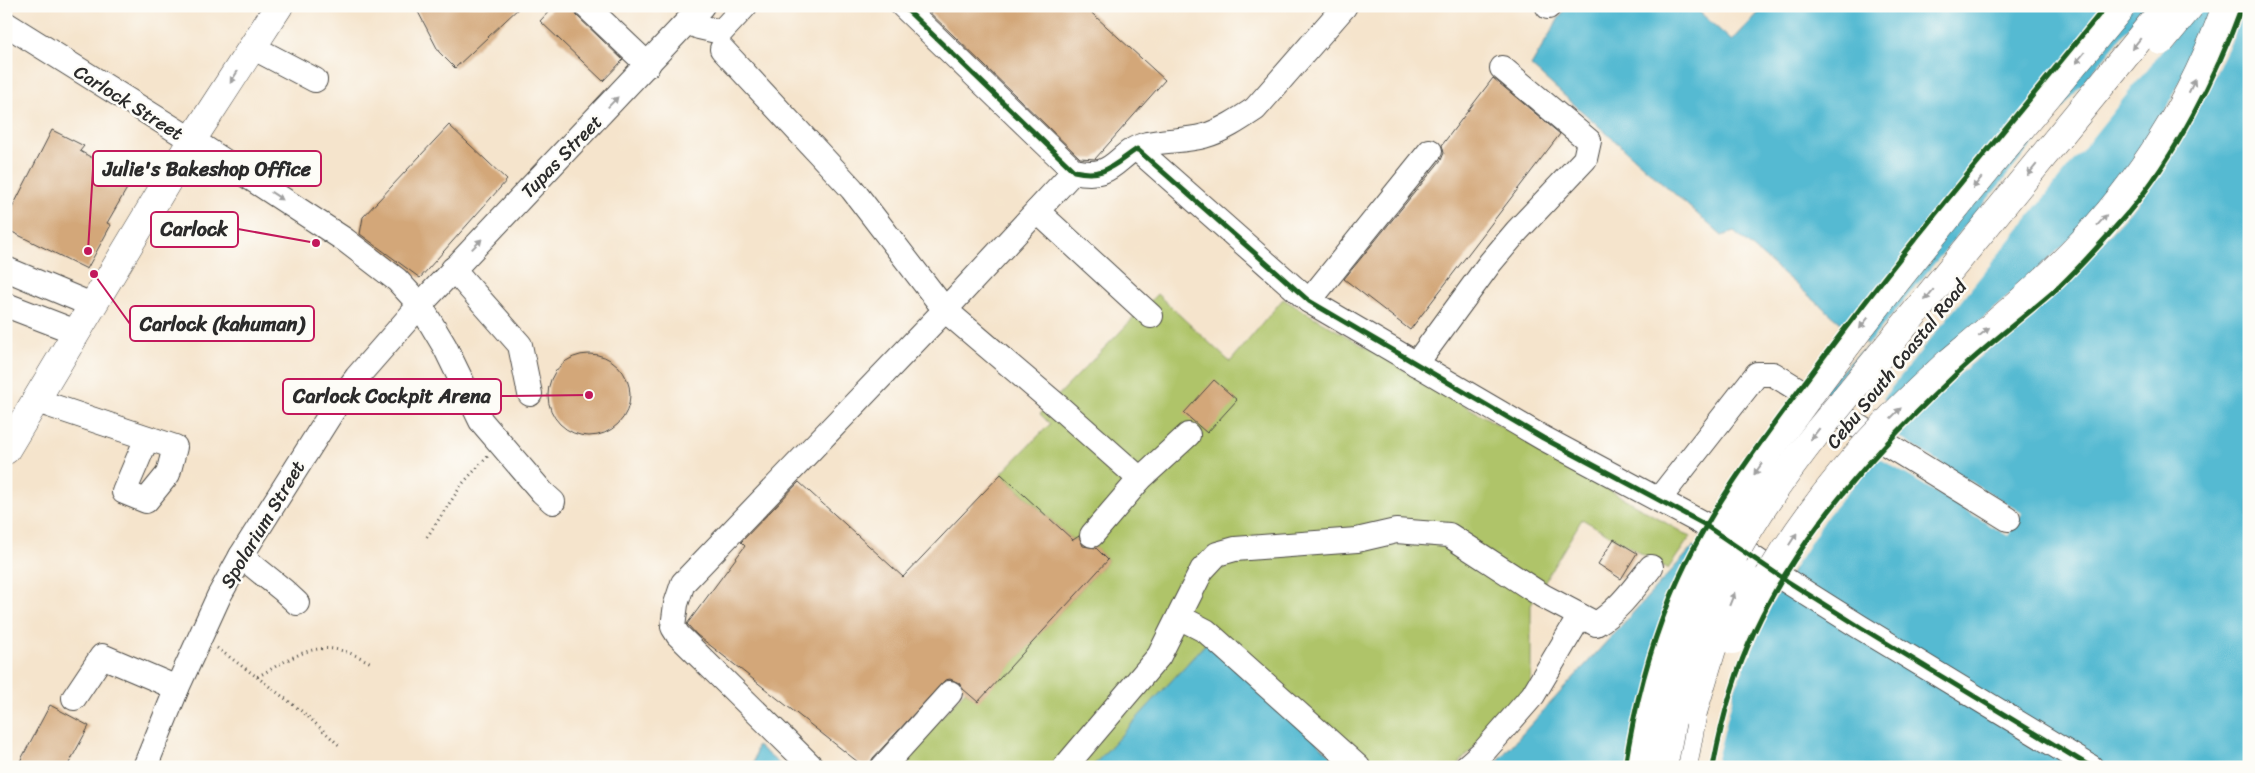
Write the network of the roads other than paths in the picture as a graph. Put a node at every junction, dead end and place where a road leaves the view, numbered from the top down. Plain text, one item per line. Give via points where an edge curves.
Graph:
1 (279, 6) edge
2 (586, 6) edge
3 (745, 6) edge
4 (903, 6) edge
5 (1345, 6) edge
6 (2122, 6) edge
7 (2166, 6) edge
8 (2190, 6) edge
9 (2226, 6) edge
10 (695, 14) edge
11 (7, 25) edge
12 (252, 47) junction
13 (722, 49) dead end
14 (648, 65) junction
15 (1502, 68) dead end
16 (315, 80) dead end
17 (192, 140) junction
18 (1137, 149) junction
19 (1430, 151) dead end
20 (1074, 172) junction
21 (1037, 211) junction
22 (6, 269) edge
23 (453, 269) junction
24 (1309, 302) junction
25 (6, 305) edge
26 (92, 305) junction
27 (420, 305) junction
28 (945, 310) junction
29 (1152, 316) dead end
30 (76, 332) junction
31 (1416, 364) junction
32 (530, 394) dead end
33 (35, 400) junction
34 (1188, 435) dead end
35 (147, 438) dead end
36 (8, 442) edge
37 (1140, 480) junction
38 (1659, 499) junction
39 (553, 502) dead end
40 (2008, 519) dead end
41 (1092, 534) dead end
42 (241, 556) junction
43 (1651, 567) dead end
44 (297, 603) dead end
45 (1580, 616) junction
46 (1179, 617) junction
47 (177, 688) junction
48 (950, 693) dead end
49 (74, 698) dead end
50 (1692, 718) junction
51 (145, 767) edge
52 (812, 767) edge
53 (883, 767) edge
54 (1065, 767) edge
55 (1358, 767) edge
56 (1466, 767) edge
57 (1639, 767) edge
58 (1663, 767) edge
59 (1683, 767) edge
60 (2091, 767) edge

1 - 12 main road
2 - 14 street
3 - 10 street via 721,32 699,27
4 - 20 street
5 - 18 street via 1255,108 1239,120 1205,136 1146,144
6 -> 57 main road, bridge via 1845,347 1742,492 1698,568 1683,603 1652,701
7 -> 58 main road, Cebu South Coastal Road, bridge via 1825,422 1766,499 1722,576 1694,639
50 -> 8 main road, Cebu South Coastal Road, bridge via 1712,649 1737,587 1780,513 1839,433
50 -> 9 main road, bridge via 1768,575 1840,475 1892,417 1947,364 2073,253 2140,172 2179,112 2217,34
10 - 14 street, Tupas Street
11 - 17 street, Carlock Street
12 - 16 street
12 -> 17 main road
13 - 28 street via 852,189
23 -> 14 street, Tupas Street
15 - 31 street via 1590,141 1585,159 1490,263
17 - 26 main road
17 -> 27 street, Carlock Street via 345,240 397,280
18 - 20 street via 1103,172 1090,175
18 - 24 street
19 - 24 street
20 - 21 street
21 - 28 street
21 - 29 street
22 - 26 street
23 - 27 street, Tupas Street
23 - 32 street via 520,345
24 - 31 street
25 - 30 street
26 - 30 main road
27 - 39 street, Carlock Street via 445,346 481,421
27 - 42 street, Spolarium Street via 335,407
28 - 37 street
28 - 52 street via 682,583 673,627 678,635
30 - 33 main road
31 - 38 street via 1543,438
33 - 35 street
33 - 36 main road
34 - 37 street
37 - 41 street
38 - 40 street via 1757,374 1774,374
38 - 60 street via 1702,523 1860,627
42 - 44 street
42 - 47 street, Spolarium Street
43 - 45 street via 1605,618 1596,624
45 - 46 street via 1449,535 1396,531 1357,540 1235,549 1217,554 1202,570
45 - 56 street via 1533,695
46 - 54 street via 1159,656
46 - 55 street via 1206,631
47 - 49 street via 102,656
47 - 51 street, Spolarium Street
48 - 53 street
50 - 59 main road, Cebu South Coastal Road

